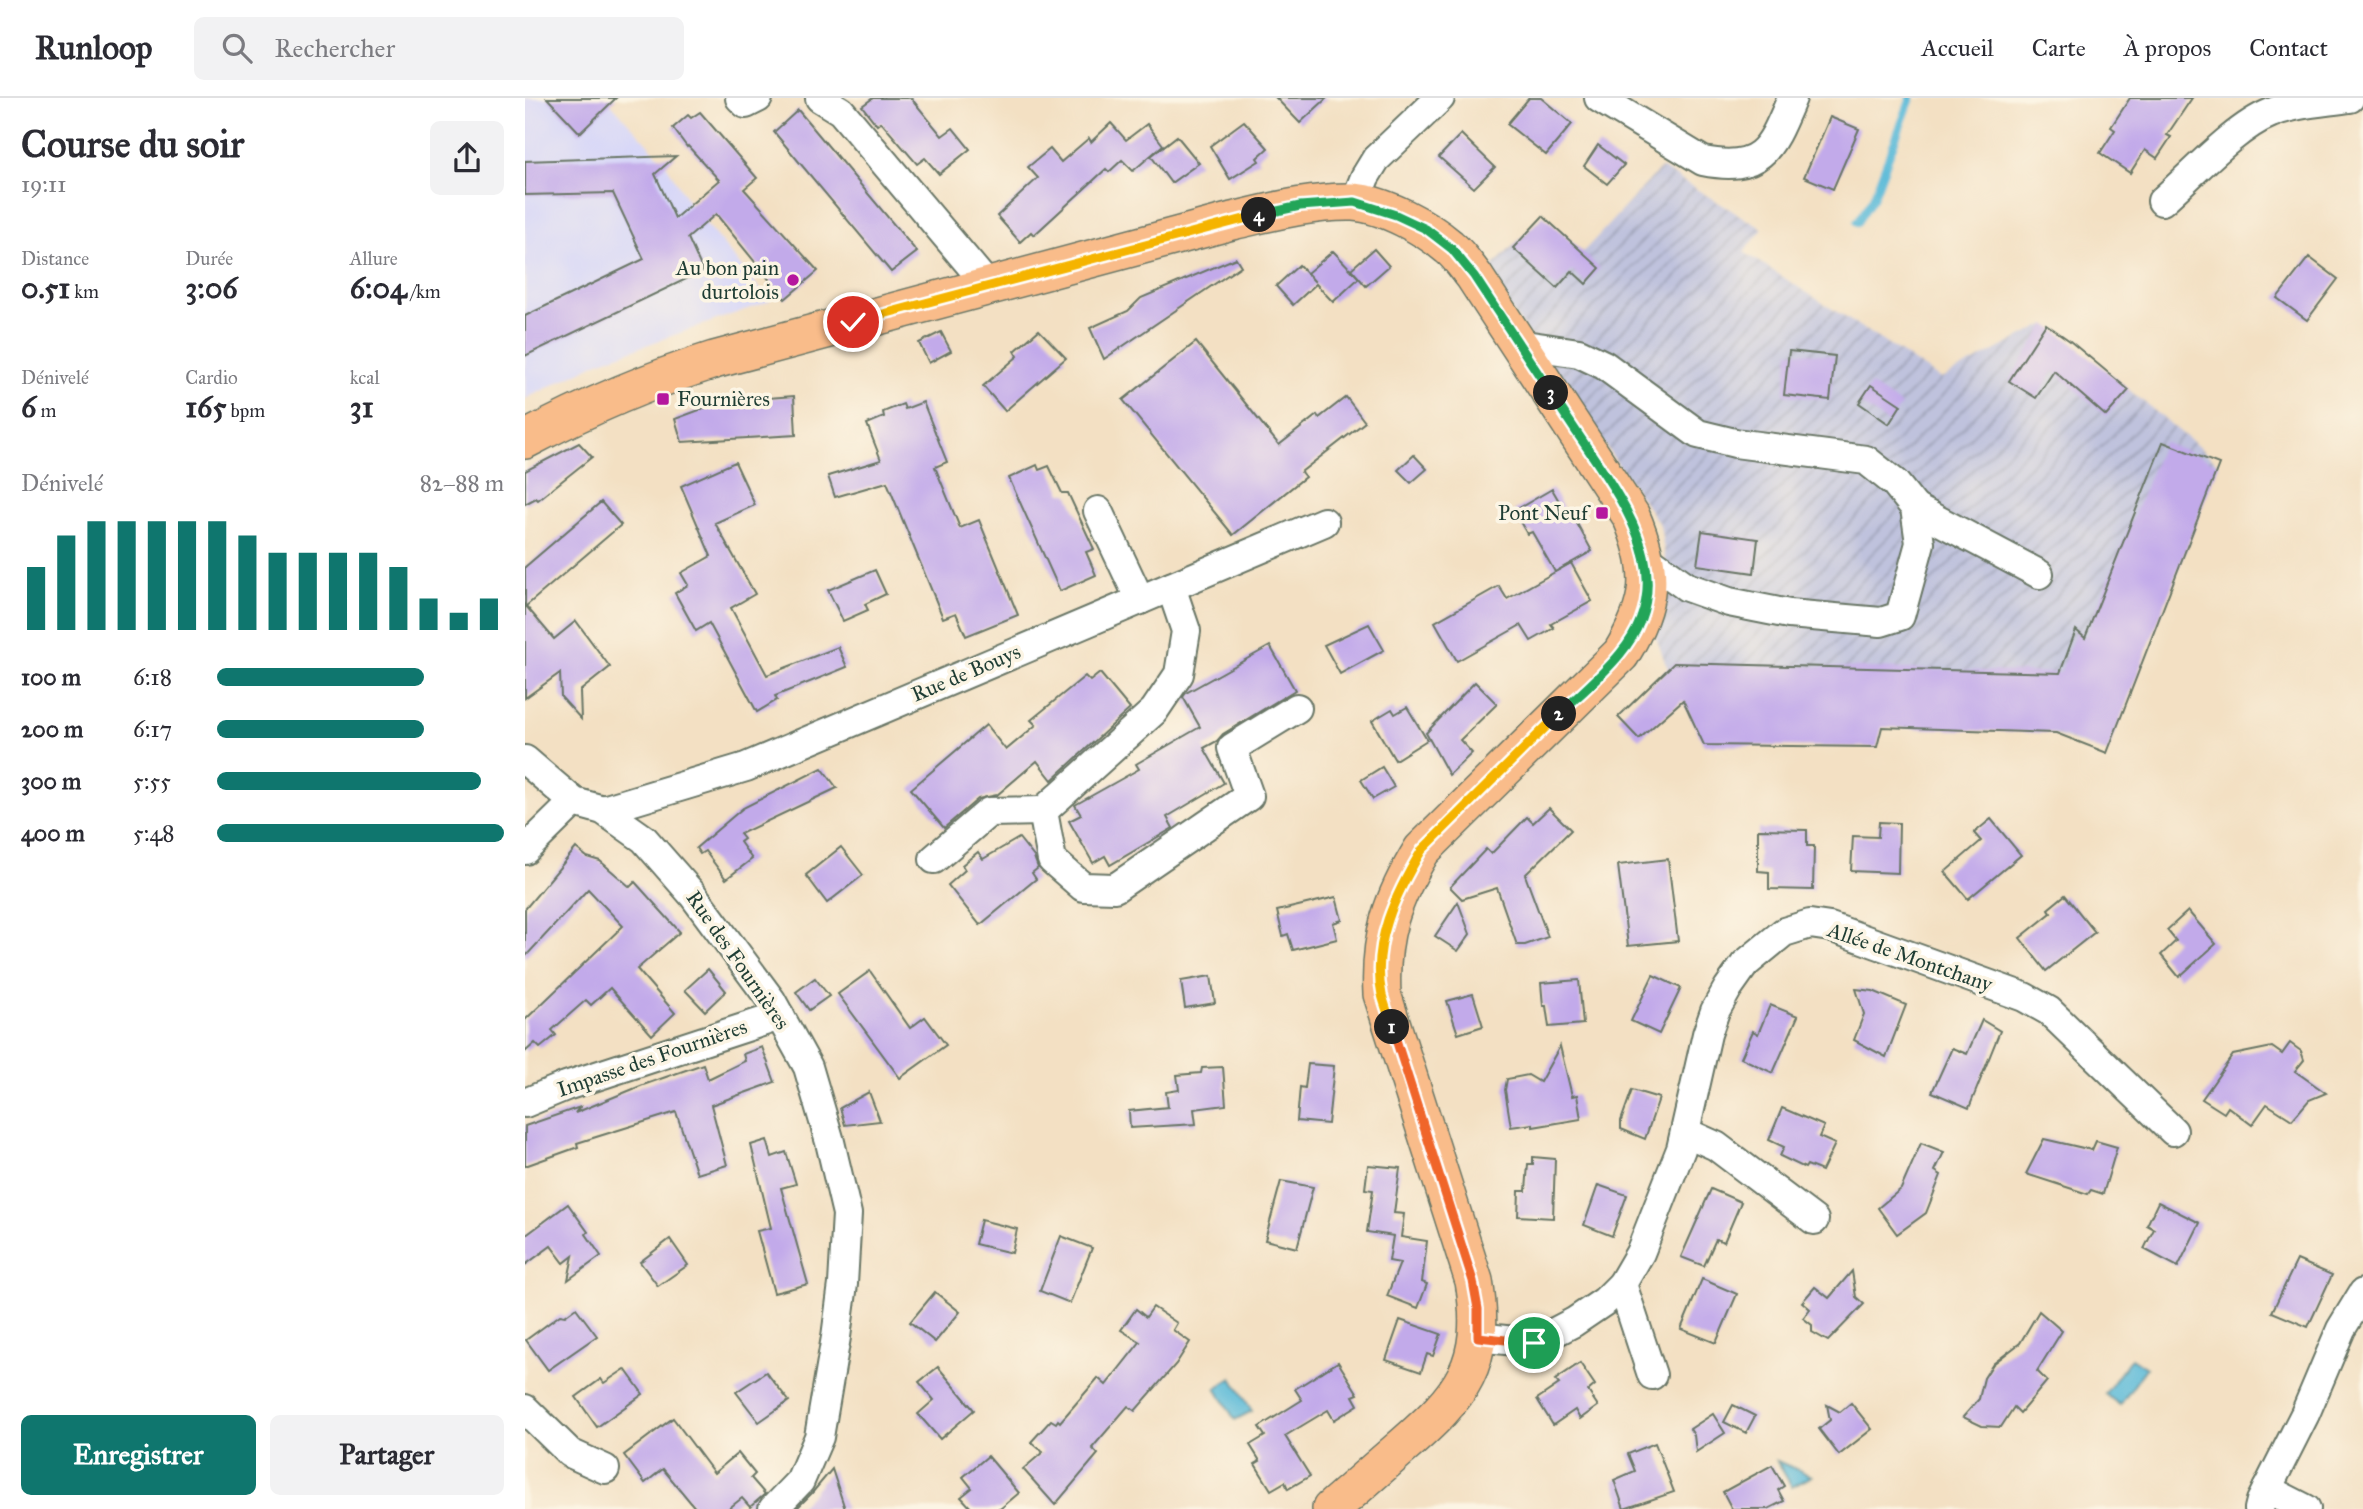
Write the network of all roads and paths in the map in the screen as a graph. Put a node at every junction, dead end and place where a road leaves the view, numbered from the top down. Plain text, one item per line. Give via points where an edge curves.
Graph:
1 (740, 98) edge
2 (758, 98) edge
3 (1440, 98) edge
4 (1599, 98) edge
5 (1792, 98) edge
6 (2350, 98) edge
7 (838, 102) edge
8 (2162, 201) dead end
9 (1355, 202) junction
10 (989, 287) junction
11 (1518, 344) junction
12 (525, 440) edge
13 (1915, 508) junction
14 (1098, 510) dead end
15 (1324, 522) dead end
16 (1645, 557) junction
17 (2039, 574) dead end
18 (1171, 587) junction
19 (1140, 600) junction
20 (1297, 708) dead end
21 (525, 760) edge
22 (574, 802) junction
23 (603, 810) junction
24 (1043, 811) junction
25 (525, 850) edge
26 (934, 859) dead end
27 (780, 1016) junction
28 (525, 1103) edge
29 (2173, 1131) dead end
30 (1685, 1132) junction
31 (1814, 1220) dead end
32 (1622, 1284) junction
33 (2363, 1293) edge
34 (1478, 1337) junction
35 (1652, 1375) dead end
36 (525, 1409) edge
37 (605, 1469) dead end
38 (2263, 1499) edge
39 (773, 1509) edge
40 (1331, 1509) edge
41 (2306, 1509) edge

1 - 2 street via 746,104
3 - 9 street via 1376,159
4 - 5 street via 1703,160 1722,164 1742,164 1765,153
6 - 8 street via 2270,113 2240,132
7 - 10 street
9 - 10 main road via 1300,206 1232,221
9 - 11 main road via 1426,229 1452,249
10 - 12 main road via 656,378
11 - 13 street via 1579,354 1604,365 1698,434 1866,460 1895,483
11 - 16 main road via 1620,498
13 - 16 street via 1920,543 1906,599 1900,616 1881,622 1790,614 1729,602 1687,587
13 - 17 street
14 - 19 street
15 - 18 street, Rue de Bouys
16 - 34 main road via 1645,605 1621,654 1422,850 1394,901 1384,936 1382,994 1473,1281
18 - 19 street, Rue de Bouys
18 - 24 street via 1186,631 1179,674 1154,711
19 - 23 street, Rue de Bouys via 746,767
20 - 24 street via 1232,748 1249,796 1115,888 1083,887 1052,860
21 - 22 street, Rue des Fournières
22 - 23 street, Rue des Fournières
22 - 25 street
23 - 27 street, Rue des Fournières via 644,839 693,895
24 - 26 street via 989,812
27 - 28 street, Impasse des Fournières
27 - 39 street, Rue des Fournières via 808,1067 847,1214 836,1337 819,1437 800,1481
29 - 30 street, Allée de Montchany via 2049,1011 2024,997 1878,943 1810,924 1784,932 1765,946 1728,988 1707,1034
30 - 31 street via 1716,1146
30 - 32 street, Allée de Montchany via 1640,1253
32 - 34 street, Allée de Montchany via 1574,1322 1534,1343
32 - 35 street
33 - 38 street via 2341,1329
34 - 40 main road via 1467,1374 1449,1404
36 - 37 street via 570,1453
38 - 41 street

